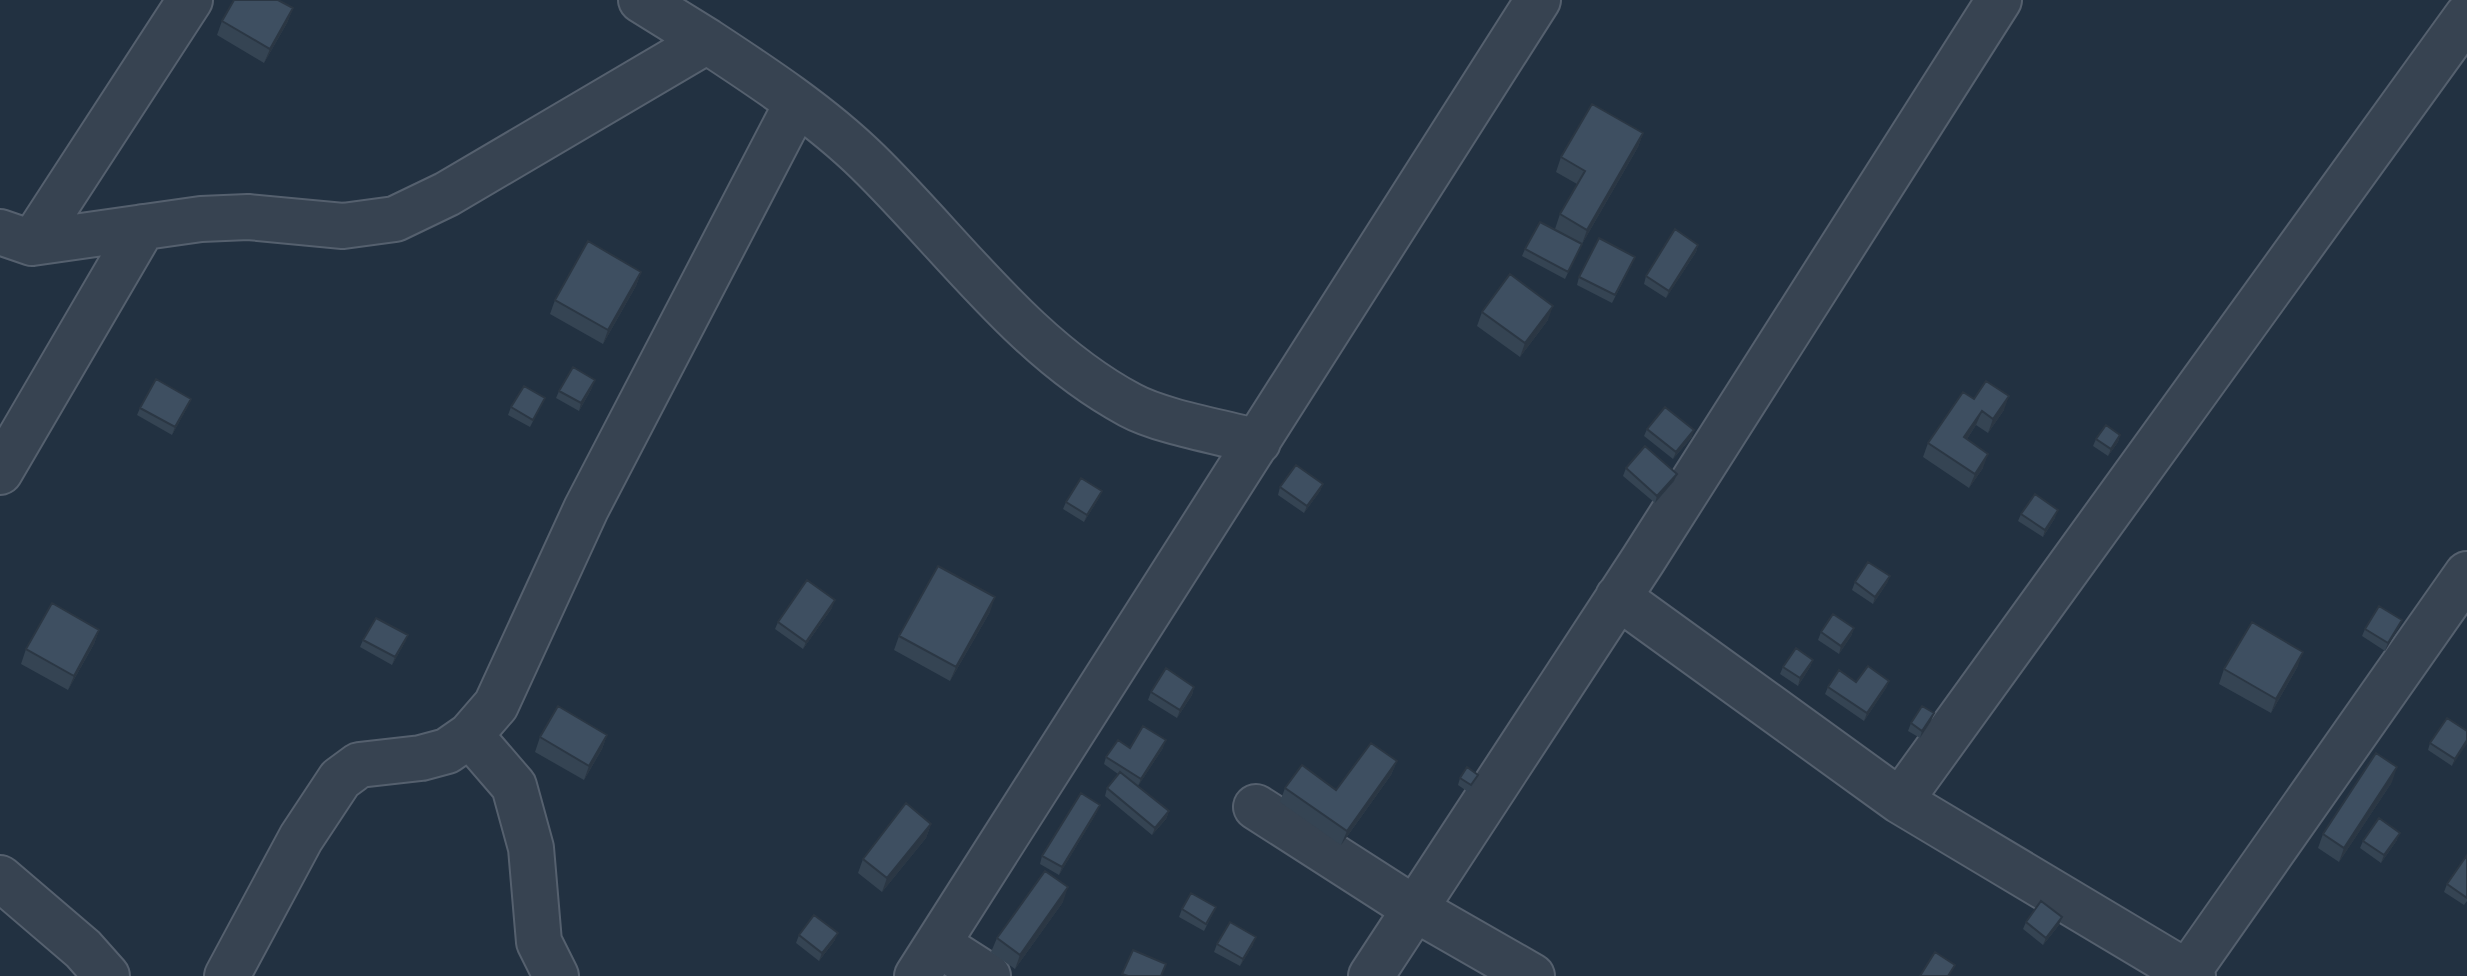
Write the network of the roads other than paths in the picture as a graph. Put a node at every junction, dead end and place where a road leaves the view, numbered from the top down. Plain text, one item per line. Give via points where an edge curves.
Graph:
1 (190, 0) edge
2 (641, 0) edge
3 (1538, 0) edge
4 (1999, 0) edge
5 (2467, 16) edge
6 (707, 41) junction
7 (796, 105) junction
8 (143, 227) junction
9 (16, 238) edge
10 (1258, 442) junction
11 (0, 472) edge
12 (2467, 574) edge
13 (1618, 597) junction
14 (470, 735) junction
15 (1900, 801) junction
16 (1256, 807) dead end
17 (0, 878) edge
18 (1415, 909) junction
19 (928, 960) edge
20 (2188, 975) edge
21 (107, 976) edge
22 (227, 976) edge
23 (556, 976) edge
24 (988, 976) edge
25 (1371, 976) edge
26 (1532, 976) edge

1 - 9 street
2 - 6 street
3 - 10 street
4 - 13 street
5 - 15 street
6 - 7 street
6 - 8 street via 447,194 395,219 343,226 248,217
7 - 10 street via 865,159 1013,312 1086,377 1132,407
7 - 14 street via 586,509 496,705
8 - 9 street
8 - 11 street
10 - 19 street
12 - 20 street
13 - 15 street
13 - 18 street
14 - 22 street via 447,751 359,765 340,779 301,838
14 - 23 street via 514,786 531,848 539,942
15 - 20 street
16 - 18 street
17 - 21 street
18 - 25 street
18 - 26 street
19 - 24 street

